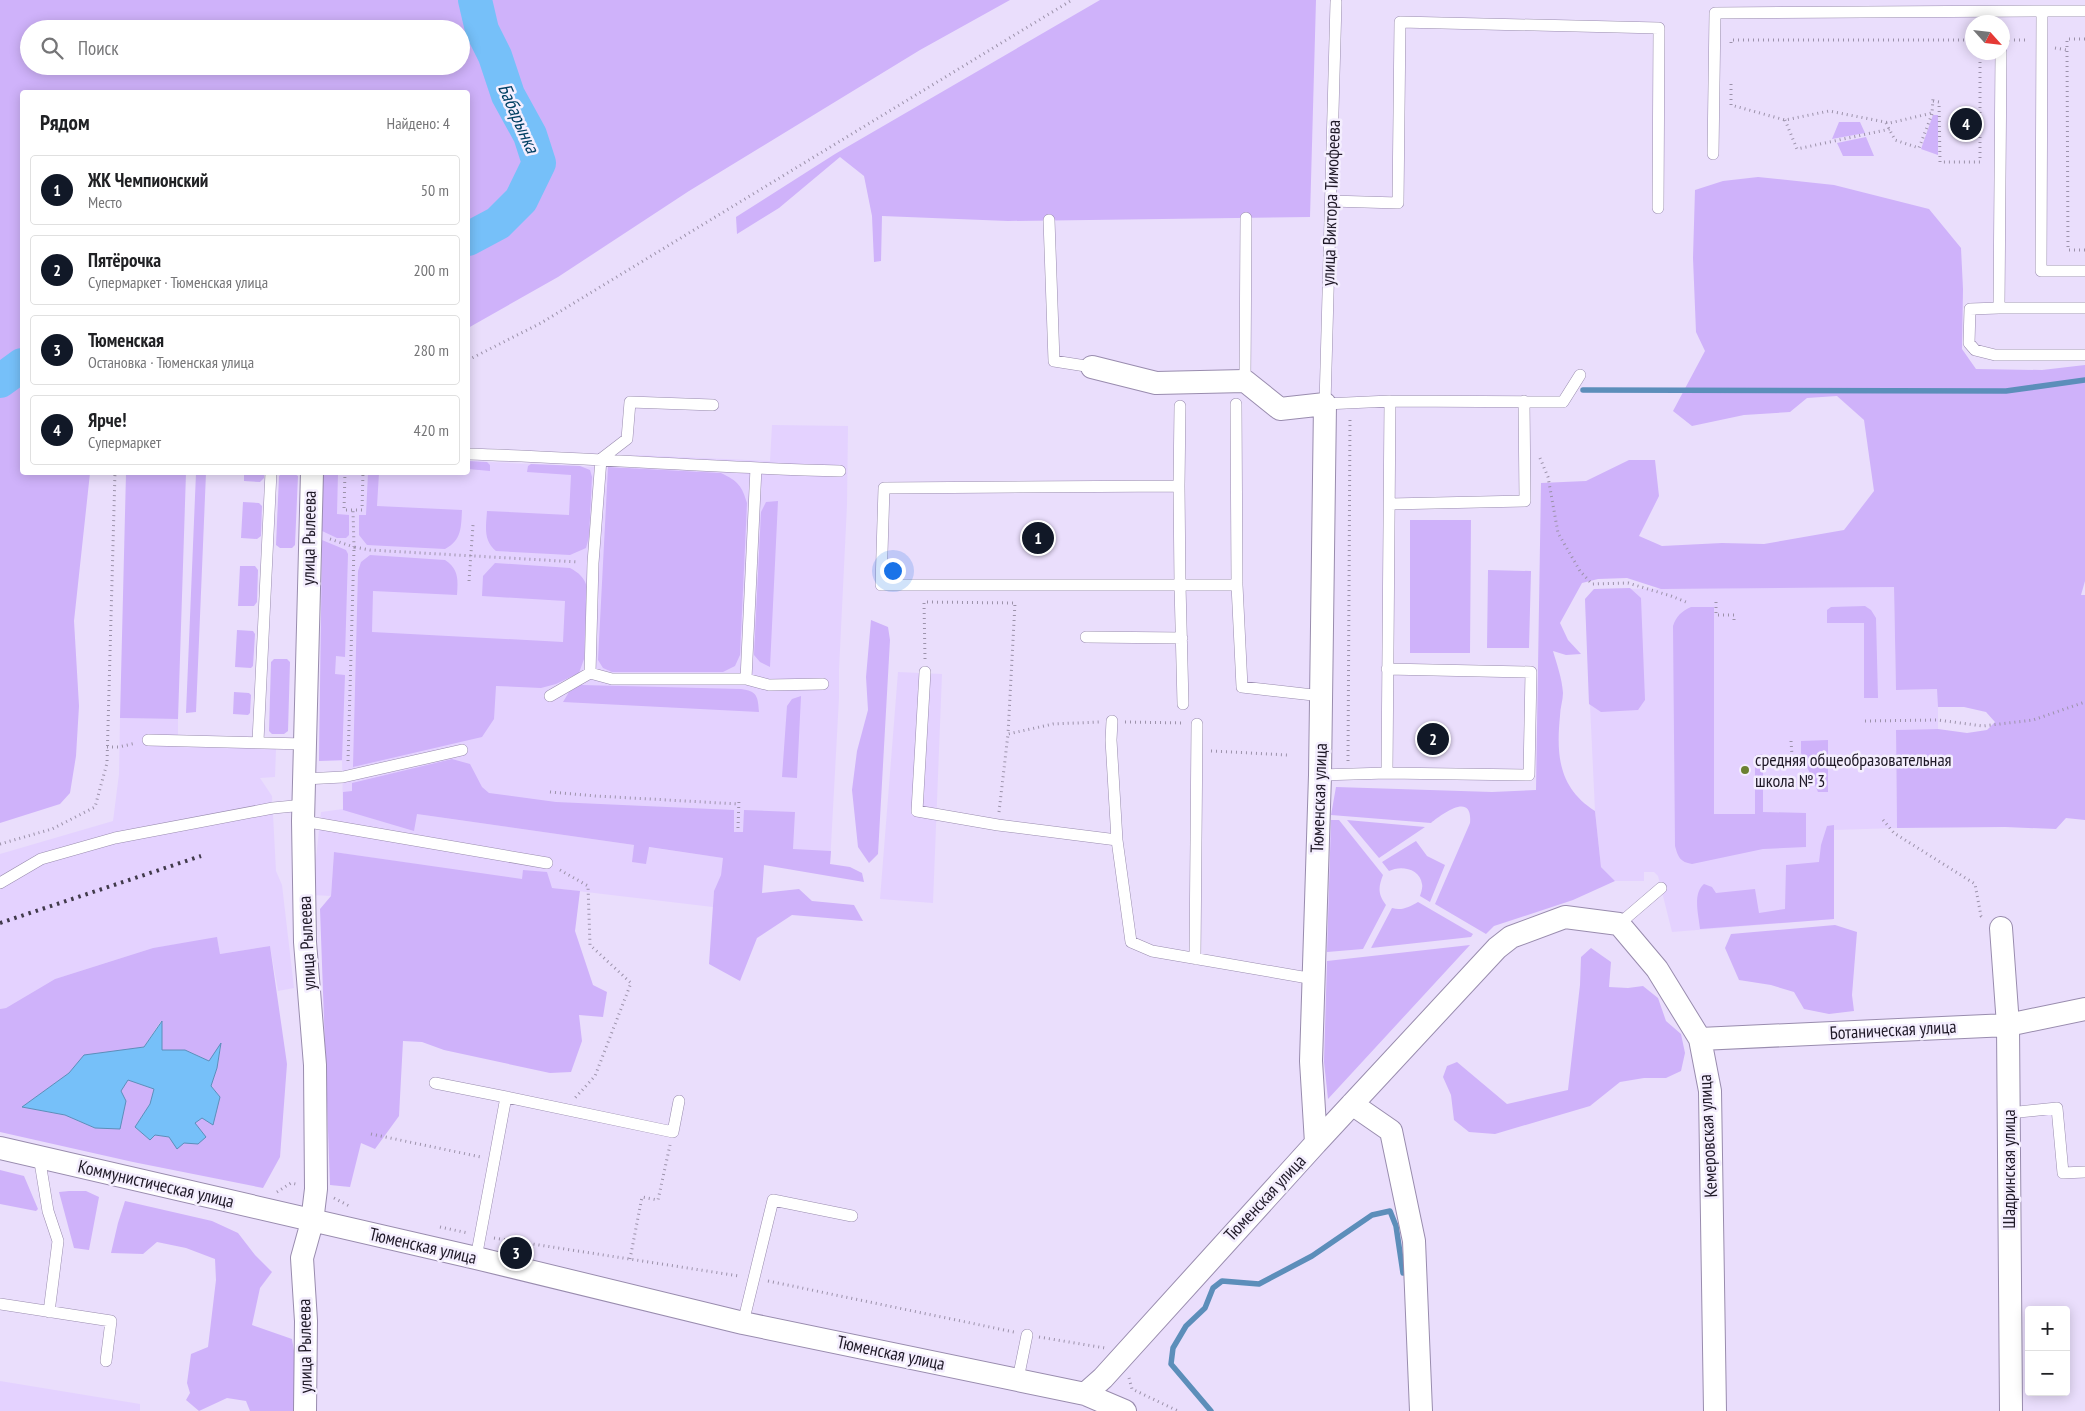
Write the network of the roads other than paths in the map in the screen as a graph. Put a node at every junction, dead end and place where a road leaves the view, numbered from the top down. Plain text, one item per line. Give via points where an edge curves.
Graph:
1 (1336, 2) dead end
2 (2042, 11) junction
3 (2085, 11) edge
4 (2010, 16) edge
5 (1965, 17) edge
6 (2001, 60) edge
7 (1714, 154) dead end
8 (1331, 201) junction
9 (1658, 208) dead end
10 (1246, 218) dead end
11 (1049, 220) dead end
12 (2085, 271) edge
13 (2000, 308) junction
14 (2085, 308) edge
15 (2085, 355) edge
16 (1092, 366) joint
17 (1580, 376) dead end
18 (1245, 381) junction
19 (1390, 401) junction
20 (1524, 401) junction
21 (1236, 404) dead end
22 (1325, 404) junction
23 (713, 405) dead end
24 (1180, 406) dead end
25 (470, 454) edge
26 (601, 459) junction
27 (756, 468) junction
28 (840, 471) dead end
29 (271, 475) edge
30 (312, 475) edge
31 (1179, 486) junction
32 (1390, 504) junction
33 (1180, 585) junction
34 (1237, 585) junction
35 (1086, 637) dead end
36 (1182, 638) junction
37 (1387, 669) junction
38 (925, 672) road end
39 (590, 673) junction
40 (746, 679) junction
41 (823, 684) dead end
42 (550, 696) dead end
43 (1322, 696) junction
44 (1184, 704) dead end
45 (1112, 721) road end
46 (1197, 724) road end
47 (148, 740) road end
48 (258, 741) junction
49 (305, 744) junction
50 (462, 750) dead end
51 (1386, 773) junction
52 (1320, 775) junction
53 (304, 779) junction
54 (303, 813) junction
55 (1117, 840) junction
56 (547, 863) road end
57 (0, 883) edge
58 (1661, 888) dead end
59 (1619, 924) junction
60 (2001, 928) dead end
61 (1195, 959) junction
62 (1314, 979) junction
63 (2085, 1009) edge
64 (2008, 1025) junction
65 (1700, 1039) junction
66 (435, 1083) dead end
67 (506, 1098) junction
68 (679, 1101) dead end
69 (1352, 1104) junction
70 (2009, 1113) junction
71 (1316, 1144) junction
72 (0, 1148) edge
73 (40, 1156) junction
74 (2085, 1172) edge
75 (852, 1216) dead end
76 (312, 1222) junction
77 (476, 1258) junction
78 (0, 1304) edge
79 (49, 1312) junction
80 (743, 1323) junction
81 (1027, 1335) road end
82 (106, 1361) dead end
83 (1018, 1380) junction
84 (1085, 1394) junction
85 (305, 1411) edge
86 (1125, 1411) edge
87 (1421, 1411) edge
88 (1715, 1411) edge
89 (2011, 1411) edge

1 - 8 lane, улица Виктора Тимофеева
2 - 3 lane
2 - 4 lane
2 - 12 lane via 2041,271
5 - 7 lane via 1715,13
6 - 13 lane
8 - 9 lane via 1398,203 1400,22 1659,28
8 - 22 lane, улица Виктора Тимофеева
10 - 18 lane
11 - 16 lane via 1054,360
13 - 14 lane
13 - 15 lane via 1970,309 1969,343 1975,350 1995,355
16 - 18 street via 1156,383
17 - 20 lane via 1563,402
18 - 22 street via 1280,409
19 - 20 lane
19 - 22 lane
19 - 32 lane
20 - 32 lane via 1525,501
21 - 34 lane
22 - 43 street, Тюменская улица
23 - 26 lane via 630,402 627,440
24 - 31 lane
25 - 26 lane
26 - 27 lane
26 - 39 lane via 593,563
27 - 28 lane
27 - 40 lane
29 - 48 lane
30 - 49 street, улица Рылеева
31 - 33 lane
31 - 33 lane via 884,488 880,585
32 - 37 lane
33 - 34 lane
33 - 36 lane
34 - 43 lane via 1242,687
35 - 36 lane
36 - 44 lane
37 - 51 lane
37 - 51 lane via 1531,672 1529,775
38 - 55 lane via 917,811
39 - 40 lane via 612,679
39 - 42 lane
40 - 41 lane via 769,685
43 - 52 street, Тюменская улица
45 - 55 lane
46 - 61 lane
47 - 48 lane
48 - 49 lane
49 - 53 street, улица Рылеева
50 - 53 lane via 343,777
51 - 52 lane
52 - 62 street, Тюменская улица
53 - 54 street, улица Рылеева
54 - 56 lane
54 - 57 lane via 273,808 115,838 40,859
54 - 76 street, улица Рылеева via 305,942 315,1065 316,1188
55 - 61 lane via 1131,942 1152,951
58 - 59 lane
59 - 65 street, Кемеровская улица via 1657,969
59 - 69 street via 1565,917 1511,937
60 - 64 street, Шадринская улица
61 - 62 lane
62 - 71 street, Тюменская улица via 1311,1061
63 - 64 street, Ботаническая улица
64 - 65 street, Ботаническая улица
64 - 70 street, Шадринская улица
65 - 88 street, Кемеровская улица via 1710,1091
66 - 67 lane
67 - 68 lane via 673,1132
67 - 77 lane
69 - 71 street
69 - 87 street via 1392,1131 1414,1241
70 - 74 lane via 2057,1108 2063,1174
70 - 89 street, Шадринская улица
71 - 84 street, Тюменская улица
72 - 73 street, Коммунистическая улица
73 - 76 street, Коммунистическая улица
73 - 79 lane via 48,1210 58,1241
75 - 80 lane via 773,1200
76 - 77 street, Тюменская улица
76 - 85 street, улица Рылеева via 302,1258 306,1321
77 - 80 street, Тюменская улица
78 - 79 lane
79 - 82 lane via 111,1321
80 - 83 street, Тюменская улица
81 - 83 lane
83 - 84 street, Тюменская улица
84 - 86 street

